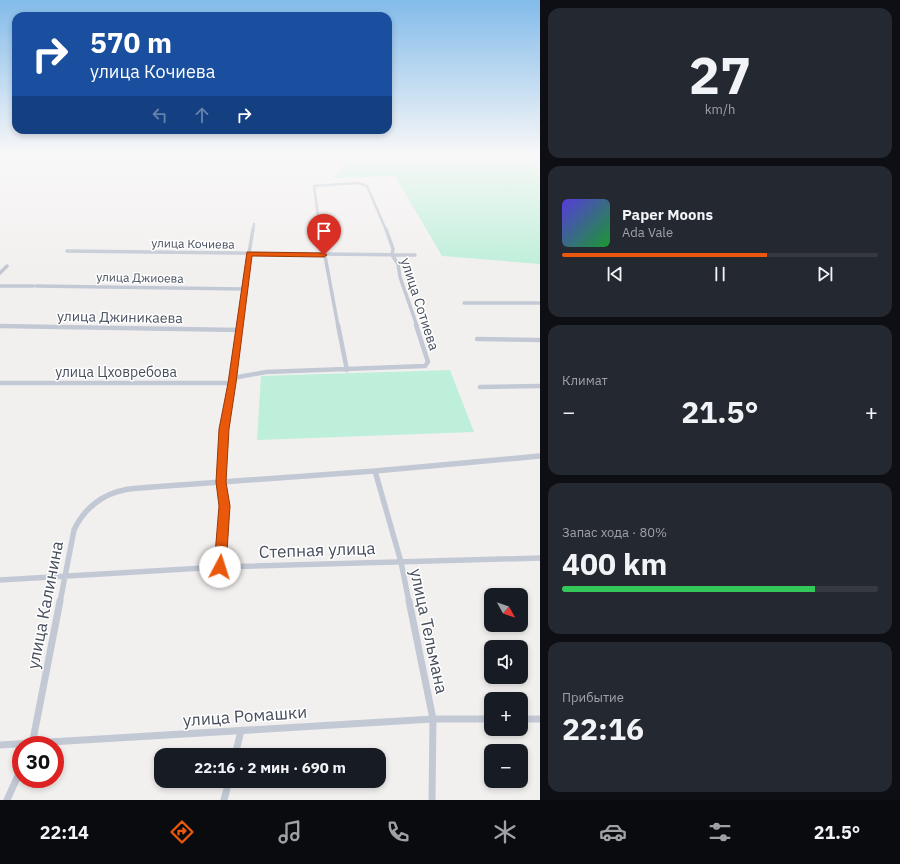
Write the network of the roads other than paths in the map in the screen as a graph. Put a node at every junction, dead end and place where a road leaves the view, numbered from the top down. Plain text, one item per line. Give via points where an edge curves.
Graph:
1 (315, 192) edge
2 (370, 192) edge
3 (254, 224) dead end
4 (67, 252) dead end
5 (249, 254) junction
6 (324, 255) junction
7 (392, 255) junction
8 (415, 255) dead end
9 (7, 266) dead end
10 (0, 273) edge
11 (0, 286) edge
12 (243, 289) junction
13 (464, 303) dead end
14 (540, 303) edge
15 (0, 326) edge
16 (239, 330) junction
17 (477, 339) dead end
18 (540, 340) edge
19 (347, 370) junction
20 (232, 381) junction
21 (0, 383) edge
22 (540, 386) edge
23 (480, 387) dead end
24 (540, 456) edge
25 (375, 471) junction
26 (221, 482) junction
27 (540, 558) edge
28 (401, 562) junction
29 (220, 567) junction
30 (66, 576) junction
31 (0, 580) edge
32 (433, 719) junction
33 (484, 719) edge
34 (528, 719) edge
35 (540, 719) edge
36 (241, 731) junction
37 (35, 736) edge
38 (64, 742) edge
39 (12, 745) edge
40 (0, 746) edge
41 (237, 748) edge
42 (12, 788) edge
43 (227, 788) edge
44 (6, 800) edge
45 (224, 800) edge
46 (432, 800) edge

1 - 6 street, улица Сотиева
2 - 7 street, улица Сотиева via 391,242
3 - 5 street
4 - 5 street, улица Кочиева
5 - 6 street, улица Кочиева
5 - 12 street
6 - 7 street, улица Кочиева
6 - 19 street
7 - 8 street, улица Кочиева
7 - 19 street, улица Сотиева via 398,264 428,362 425,366 419,367
9 - 10 street
11 - 12 street, улица Джиоева
12 - 16 street
13 - 14 street
15 - 16 street, улица Джиникаева
16 - 20 street
17 - 18 street
19 - 20 street, улица Сотиева via 255,373
20 - 21 street, улица Цховребова
20 - 26 street via 224,429
22 - 23 street
24 - 25 street
25 - 26 street
25 - 28 street, улица Тельмана
26 - 29 street via 225,506
26 - 30 street, улица Калинина via 118,491 88,508 77,521 74,530
27 - 28 street, Степная улица
28 - 29 street, Степная улица
28 - 32 street, улица Тельмана
29 - 30 street, Степная улица
30 - 31 street, Степная улица
30 - 37 street, улица Калинина
32 - 33 street, улица Ромашки
32 - 36 street, улица Ромашки
32 - 46 street, улица Тельмана
34 - 35 street
36 - 38 street, улица Ромашки
36 - 41 street
39 - 40 street, улица Ромашки
42 - 44 street
43 - 45 street

